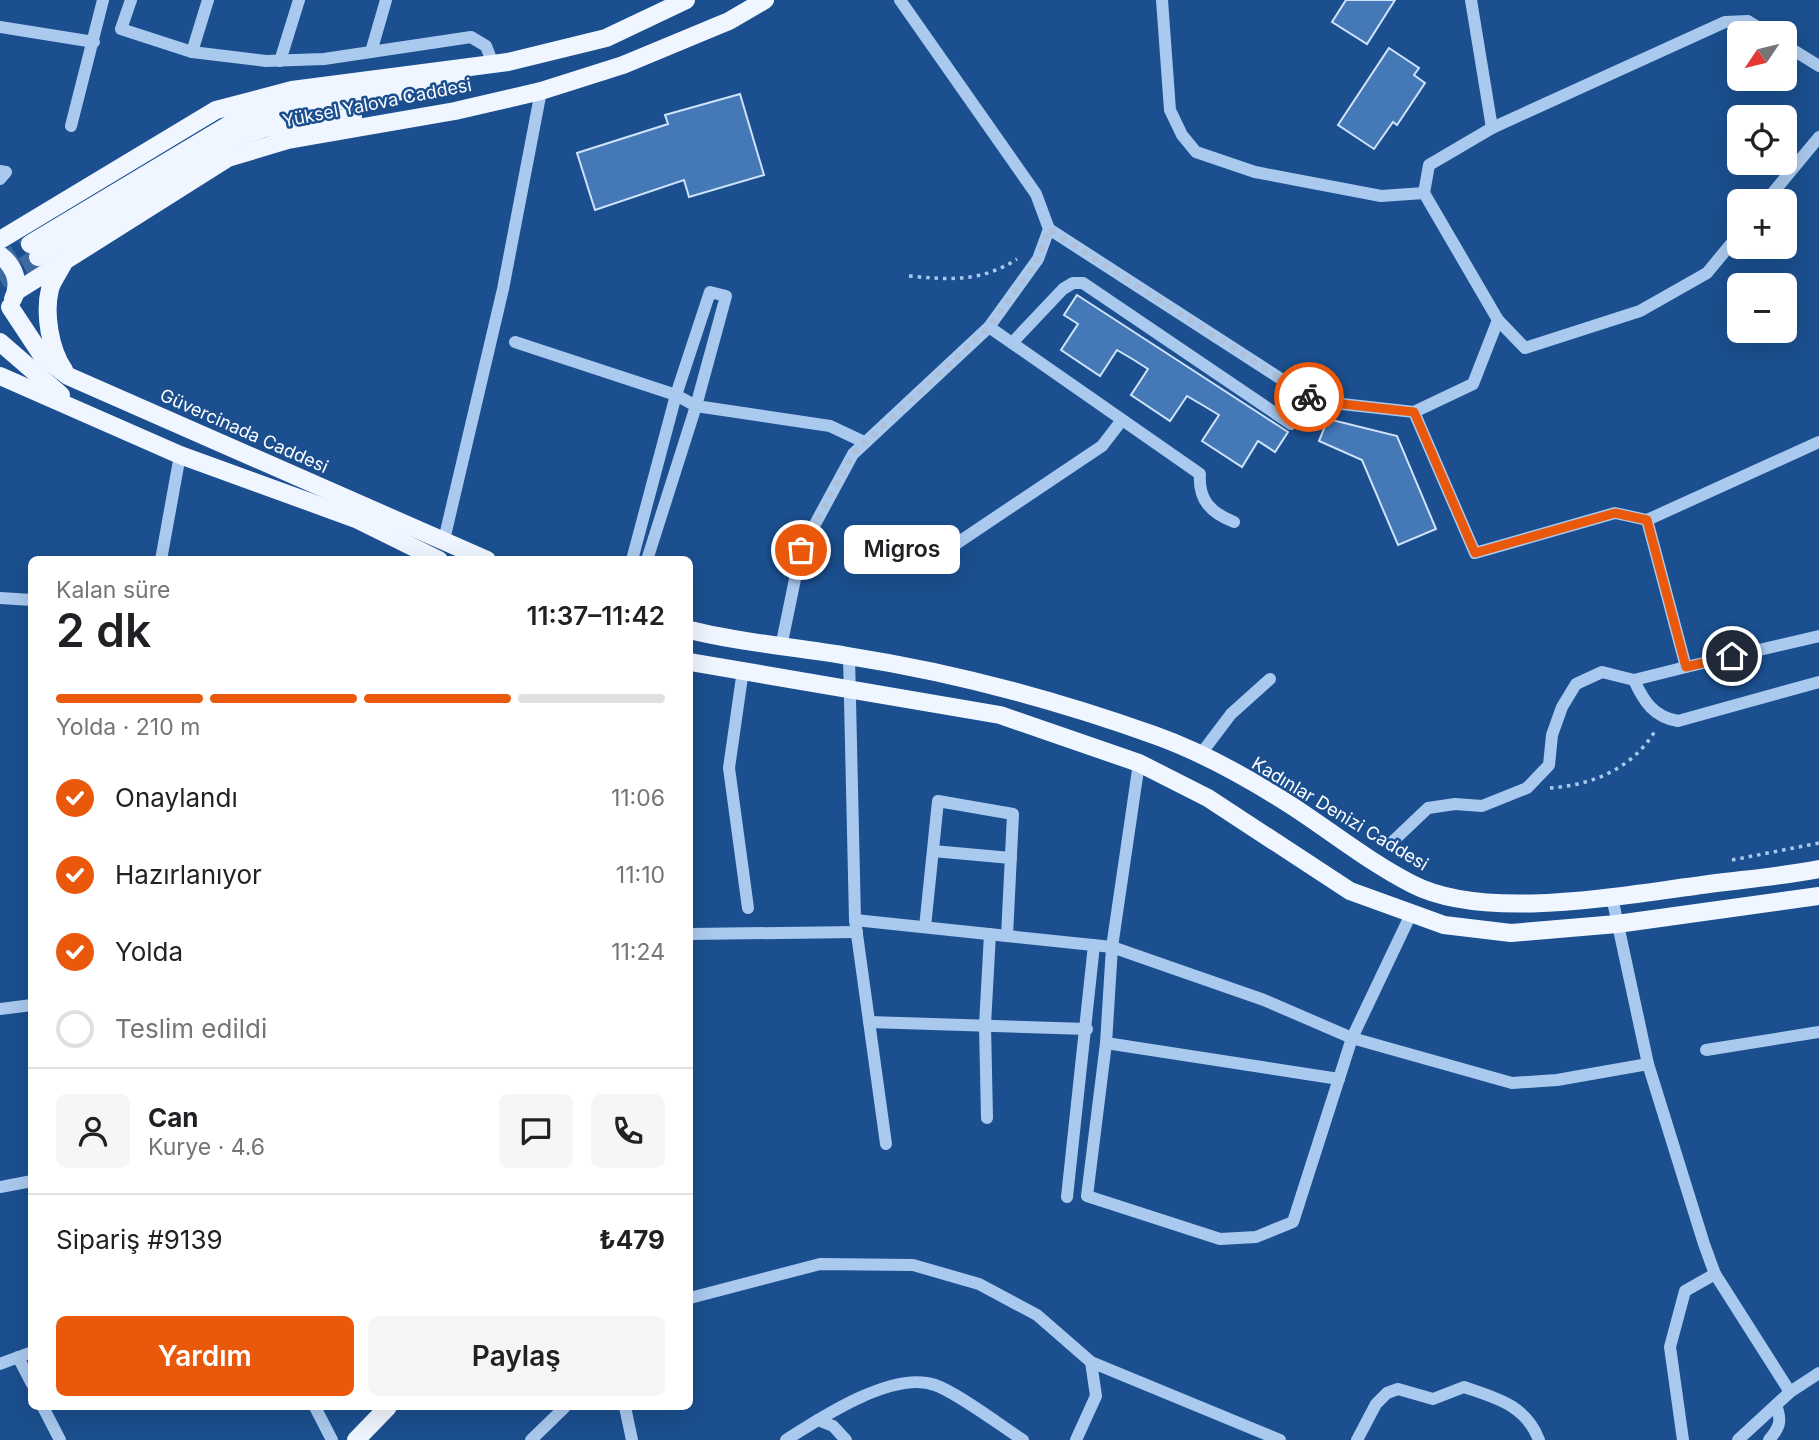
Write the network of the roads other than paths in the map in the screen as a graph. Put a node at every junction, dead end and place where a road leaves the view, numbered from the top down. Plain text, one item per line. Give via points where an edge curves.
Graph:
1 (103, 0) edge
2 (131, 0) edge
3 (208, 0) edge
4 (299, 0) edge
5 (386, 0) edge
6 (686, 0) edge
7 (765, 0) edge
8 (900, 0) edge
9 (1162, 0) edge
10 (1471, 0) edge
11 (1727, 22) edge
12 (0, 27) edge
13 (94, 42) junction
14 (192, 52) junction
15 (371, 52) junction
16 (1797, 52) edge
17 (281, 61) junction
18 (493, 64) junction
19 (1819, 66) edge
20 (472, 68) junction
21 (541, 91) junction
22 (502, 99) junction
23 (71, 126) dead end
24 (1492, 128) junction
25 (1819, 137) edge
26 (0, 171) edge
27 (0, 179) edge
28 (1776, 189) edge
29 (1424, 193) junction
30 (1049, 229) junction
31 (0, 240) edge
32 (1727, 249) edge
33 (0, 256) edge
34 (64, 261) junction
35 (9, 304) edge
36 (1498, 320) junction
37 (989, 327) junction
38 (0, 342) edge
39 (515, 342) dead end
40 (1012, 343) junction
41 (0, 376) edge
42 (68, 376) junction
43 (676, 396) junction
44 (696, 406) junction
45 (1414, 412) junction
46 (90, 416) junction
47 (1122, 420) junction
48 (1291, 424) dead end
49 (864, 442) junction
50 (1819, 442) edge
51 (180, 456) junction
52 (1647, 520) junction
53 (1234, 522) dead end
54 (444, 540) junction
55 (162, 556) edge
56 (431, 556) edge
57 (478, 556) edge
58 (633, 556) edge
59 (648, 556) edge
60 (923, 566) dead end
61 (0, 598) edge
62 (28, 600) edge
63 (693, 631) edge
64 (1819, 636) edge
65 (781, 648) junction
66 (849, 656) junction
67 (693, 662) edge
68 (1686, 667) junction
69 (743, 670) junction
70 (1270, 679) dead end
71 (1634, 680) junction
72 (1819, 682) edge
73 (849, 687) junction
74 (1200, 755) junction
75 (1139, 763) junction
76 (1389, 845) dead end
77 (933, 851) junction
78 (1010, 858) junction
79 (1819, 869) edge
80 (1819, 896) edge
81 (1612, 897) junction
82 (748, 908) dead end
83 (1411, 914) junction
84 (1617, 924) junction
85 (856, 926) junction
86 (925, 927) junction
87 (693, 934) edge
88 (990, 934) junction
89 (1007, 936) junction
90 (1094, 945) junction
91 (1111, 947) junction
92 (28, 1006) edge
93 (0, 1009) edge
94 (869, 1022) junction
95 (985, 1025) junction
96 (1087, 1029) junction
97 (1819, 1032) edge
98 (1352, 1038) junction
99 (1106, 1043) junction
100 (1706, 1050) dead end
101 (1648, 1064) junction
102 (1339, 1079) junction
103 (987, 1118) dead end
104 (886, 1144) dead end
105 (28, 1182) edge
106 (0, 1187) edge
107 (1068, 1197) dead end
108 (1715, 1274) junction
109 (693, 1297) edge
110 (28, 1353) edge
111 (18, 1357) junction
112 (1091, 1362) junction
113 (0, 1363) edge
114 (28, 1376) edge
115 (1817, 1380) edge
116 (1790, 1392) junction
117 (1776, 1405) junction
118 (45, 1410) edge
119 (317, 1410) edge
120 (385, 1410) edge
121 (562, 1410) edge
122 (626, 1410) edge
123 (818, 1420) junction
124 (60, 1440) edge
125 (332, 1440) edge
126 (356, 1440) edge
127 (531, 1440) edge
128 (632, 1440) edge
129 (786, 1440) edge
130 (846, 1440) edge
131 (1023, 1440) edge
132 (1076, 1440) edge
133 (1280, 1440) edge
134 (1357, 1440) edge
135 (1539, 1440) edge
136 (1683, 1440) edge
137 (1738, 1440) edge
138 (1769, 1440) edge

1 - 13 street
2 - 14 street via 121,29
3 - 14 street
4 - 17 street
5 - 15 street
6 - 18 main road, Yüksel Yalova Caddesi via 606,38
7 - 21 main road, Yüksel Yalova Caddesi via 729,21 624,65
8 - 30 street via 1036,194
9 - 29 street via 1170,110 1196,152 1255,172 1381,196
10 - 24 street
11 - 24 street
12 - 13 street
13 - 23 street
14 - 17 street
15 - 17 street
15 - 18 street via 471,37 486,46
16 - 19 street
18 - 20 main road, Yüksel Yalova Caddesi
20 - 22 main road via 442,85 269,111 232,123 34,250 232,139 265,128
20 - 31 main road, Yüksel Yalova Caddesi via 292,90 216,110
21 - 22 main road, Yüksel Yalova Caddesi
21 - 54 street via 503,289
22 - 34 main road, Yüksel Yalova Caddesi via 288,140 228,158
24 - 29 street via 1429,165
25 - 28 street
26 - 27 street via 6,172
29 - 36 street
30 - 37 street via 1038,259
30 - 45 street via 1315,401
32 - 36 street via 1707,273 1640,311 1524,348
33 - 35 main road, Güvercinada Caddesi via 17,279
34 - 35 main road, Yüksel Yalova Caddesi
34 - 42 main road via 50,289 50,331 58,361
35 - 42 main road, Güvercinada Caddesi via 43,358
36 - 45 street via 1474,384
37 - 40 street
37 - 49 street
38 - 46 main road
39 - 43 street
40 - 47 street
40 - 48 street via 1063,289 1083,283
41 - 46 main road
42 - 54 main road, Güvercinada Caddesi
43 - 44 street
43 - 44 street via 710,292 726,296
43 - 58 street
44 - 49 street via 831,426
44 - 59 street
45 - 52 street via 1475,553 1615,513
46 - 51 main road
47 - 53 street via 1200,474 1200,491 1207,505
47 - 60 street via 1102,446
49 - 65 street via 801,550
50 - 52 street
51 - 55 street
51 - 56 main road via 356,519
52 - 68 street
54 - 57 main road, Güvercinada Caddesi
61 - 62 street
63 - 65 main road, Kadınlar Denizi Caddesi
64 - 68 street
65 - 66 main road, Kadınlar Denizi Caddesi
66 - 73 street
66 - 74 main road, Kadınlar Denizi Caddesi via 998,688 1156,735
67 - 69 main road
68 - 71 street
69 - 73 main road
69 - 82 street via 729,768
70 - 74 street via 1231,714
71 - 72 street via 1644,701 1662,718 1678,721
71 - 76 street via 1602,672 1576,684 1552,735 1549,765 1527,788 1482,806 1428,808
73 - 75 main road via 1000,715
73 - 85 street
74 - 81 main road, Kadınlar Denizi Caddesi via 1291,805 1416,887 1504,905
75 - 83 main road via 1208,798 1350,891
75 - 91 street
77 - 78 street
77 - 78 street via 938,801 1013,814
77 - 86 street
78 - 89 street
79 - 81 main road, Kadınlar Denizi Caddesi
80 - 84 main road
81 - 84 street
83 - 84 main road via 1444,925 1511,933
83 - 98 street
84 - 101 street
85 - 86 street
85 - 87 street
85 - 94 street
86 - 88 street
88 - 89 street
88 - 95 street
89 - 90 street
90 - 91 street
90 - 96 street
91 - 98 street via 1264,1000
91 - 99 street
92 - 93 street
94 - 95 street
94 - 104 street
95 - 96 street
95 - 103 street
96 - 107 street
97 - 100 street
98 - 101 street via 1512,1083
98 - 102 street
99 - 102 street
99 - 102 street via 1087,1196 1220,1239 1256,1237 1293,1222
101 - 108 street
105 - 106 street
108 - 116 street
108 - 136 street via 1685,1291 1670,1347
109 - 112 street via 820,1264 913,1265 979,1284 1025,1309
110 - 111 street
111 - 113 street
111 - 114 street
112 - 132 street via 1096,1395
112 - 133 street
115 - 116 street
116 - 117 street
117 - 137 street
117 - 138 street via 1779,1429
118 - 124 street
119 - 125 street
120 - 126 main road
121 - 127 street
122 - 128 street
123 - 129 street
123 - 130 street via 833,1426
123 - 131 street via 859,1397 914,1382 936,1385
134 - 135 street via 1387,1393 1398,1389 1433,1399 1464,1387 1512,1404 1530,1421

